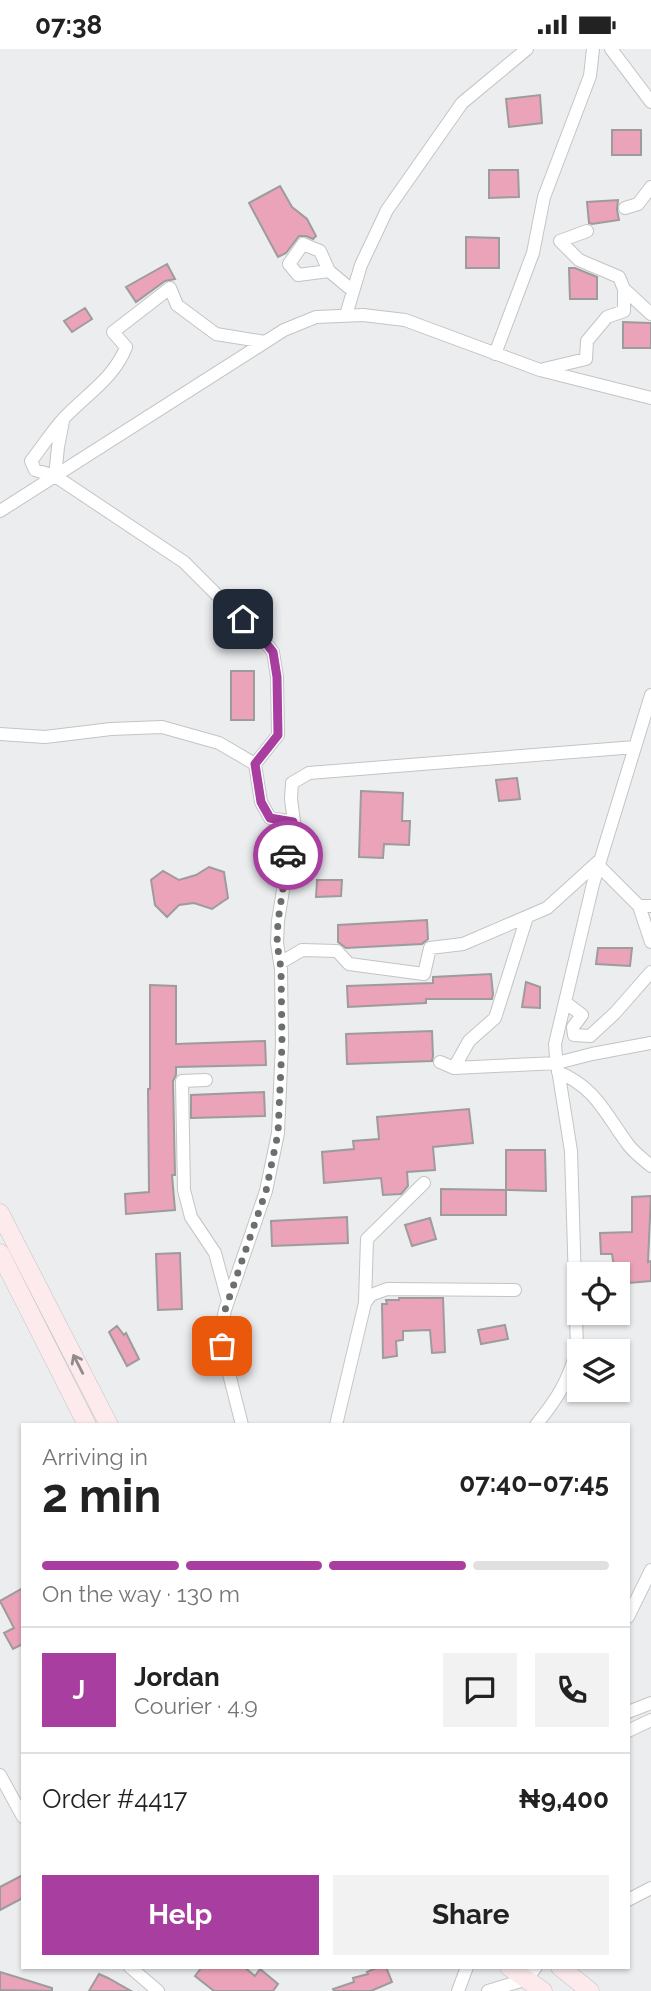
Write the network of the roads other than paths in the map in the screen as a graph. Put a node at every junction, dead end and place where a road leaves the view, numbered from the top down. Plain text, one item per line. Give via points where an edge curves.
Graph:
1 (527, 49) edge
2 (593, 49) edge
3 (611, 49) edge
4 (651, 101) edge
5 (651, 187) edge
6 (625, 208) dead end
7 (587, 231) dead end
8 (329, 271) dead end
9 (624, 289) junction
10 (353, 291) junction
11 (651, 314) edge
12 (346, 316) junction
13 (265, 342) junction
14 (495, 354) junction
15 (540, 370) junction
16 (651, 398) edge
17 (64, 418) junction
18 (55, 476) junction
19 (0, 512) edge
20 (651, 695) edge
21 (0, 734) edge
22 (635, 747) junction
23 (255, 764) junction
24 (293, 822) junction
25 (599, 863) junction
26 (645, 906) edge
27 (527, 917) junction
28 (651, 942) edge
29 (280, 963) junction
30 (651, 972) edge
31 (565, 1002) junction
32 (651, 1043) edge
33 (440, 1062) dead end
34 (454, 1068) junction
35 (558, 1068) junction
36 (206, 1080) dead end
37 (651, 1166) edge
38 (424, 1183) dead end
39 (0, 1213) edge
40 (0, 1253) edge
41 (515, 1290) dead end
42 (228, 1302) junction
43 (365, 1303) junction
44 (87, 1423) edge
45 (108, 1423) edge
46 (241, 1423) edge
47 (336, 1423) edge
48 (538, 1423) edge
49 (651, 1570) edge
50 (630, 1613) edge
51 (650, 1721) edge
52 (630, 1730) edge
53 (0, 1775) edge
54 (21, 1813) edge
55 (651, 1888) edge
56 (630, 1899) edge
57 (132, 1969) edge
58 (466, 1969) edge
59 (562, 1969) edge
60 (531, 1973) edge
61 (158, 1991) edge
62 (458, 1991) edge
63 (488, 1991) edge
64 (542, 1991) edge
65 (590, 1991) edge

1 - 10 street via 462,103 387,210
2 - 14 street via 590,76 544,197 533,253
3 - 4 street
5 - 6 street via 638,204
7 - 9 street via 560,241 579,260 618,277
8 - 10 street
9 - 11 street
9 - 15 street via 624,310 607,317 587,341 586,359
10 - 12 street
12 - 13 street via 316,317
12 - 14 street via 405,320
13 - 17 street via 216,334 177,305 170,288 114,331 125,347 121,361
13 - 18 street
14 - 15 street
15 - 16 street
17 - 18 street
17 - 18 street via 31,461 35,470
18 - 19 street
18 - 23 street via 184,562 273,652 278,735
20 - 22 street
21 - 23 street via 45,737 162,727 219,743
22 - 24 street via 309,773 292,783
22 - 25 street
23 - 24 street via 261,802 270,818
24 - 29 street via 278,921
25 - 26 street
25 - 27 street via 547,908
25 - 31 street
26 - 28 street
27 - 29 street via 463,944 430,948 424,974 349,964 337,951 302,950
27 - 34 street via 495,1017 469,1041
29 - 42 street via 278,1133 266,1191
30 - 31 street via 590,1036 574,1035 573,1027 582,1015
31 - 35 street via 555,1044
32 - 35 street via 592,1054
33 - 34 street
34 - 35 street
35 - 37 street via 601,1103 629,1146
35 - 48 street via 571,1150 577,1349 558,1399
36 - 42 street via 182,1081 184,1190 191,1217 215,1253
38 - 43 street via 367,1239
45 -> 39 main road
40 - 44 main road
41 - 43 street via 387,1289
42 - 46 street via 222,1346
43 - 47 street
49 - 50 street
51 - 52 street
53 - 54 street
55 - 56 street
57 - 61 street
58 - 62 street
59 - 65 main road
60 - 63 street
60 - 64 main road

